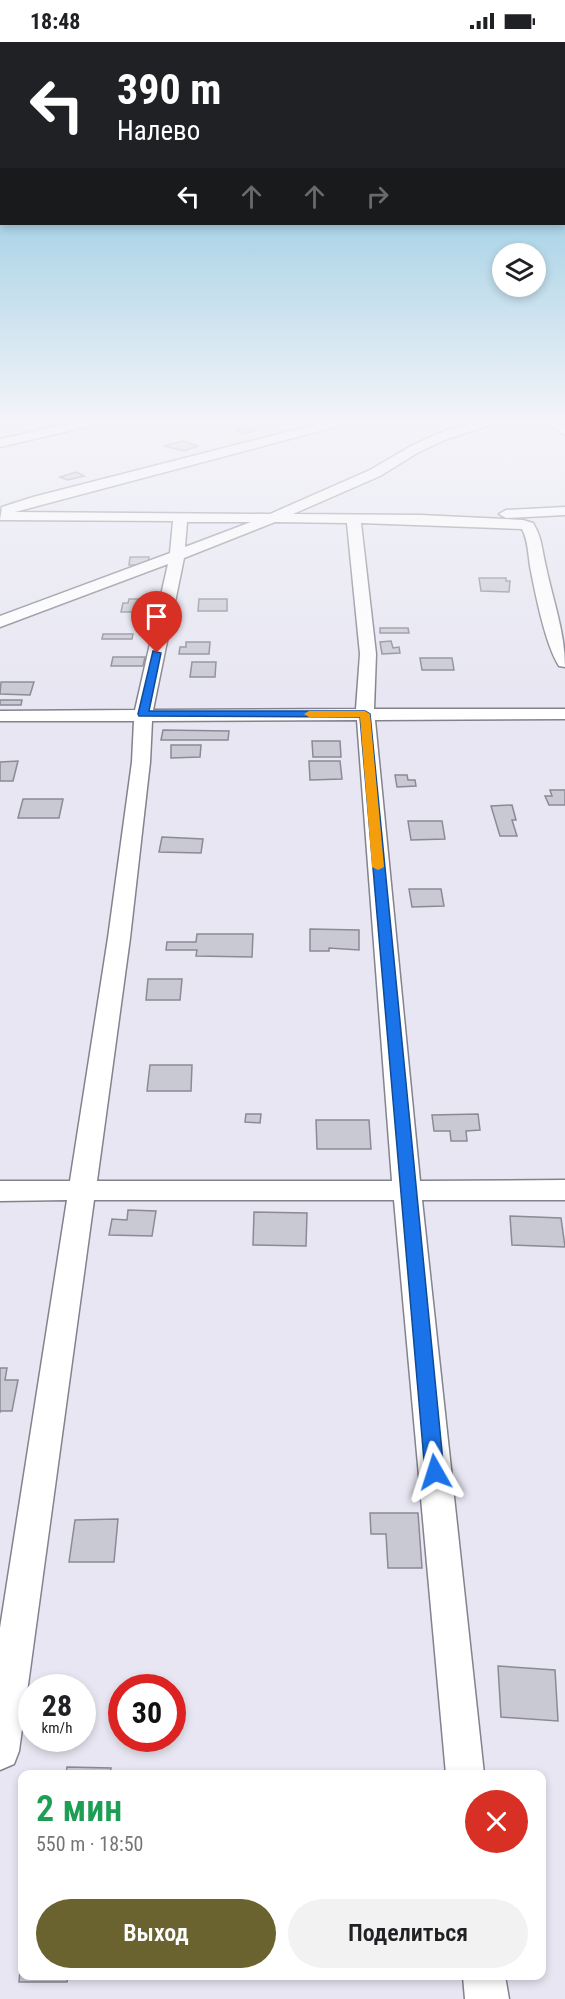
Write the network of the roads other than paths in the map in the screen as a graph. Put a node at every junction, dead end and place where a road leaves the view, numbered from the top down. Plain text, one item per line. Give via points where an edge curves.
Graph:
1 (283, 513) edge
2 (523, 513) edge
3 (0, 515) edge
4 (180, 519) junction
5 (270, 519) junction
6 (354, 519) junction
7 (420, 519) junction
8 (177, 555) junction
9 (0, 622) edge
10 (565, 662) edge
11 (143, 714) junction
12 (365, 714) junction
13 (565, 714) edge
14 (0, 716) edge
15 (565, 1190) edge
16 (0, 1191) edge
17 (81, 1191) junction
18 (407, 1192) junction
19 (0, 1751) edge
20 (465, 1770) edge
21 (485, 1980) edge
22 (487, 1999) edge

1 - 5 street
2 - 7 street
3 - 4 street
4 - 5 street
4 - 8 street
5 - 6 street
5 - 8 street
6 - 7 street
6 - 12 street via 368,654
7 - 10 street via 517,522 528,526
8 - 9 street
8 - 11 street
11 - 12 street
11 - 14 street
11 - 17 street via 141,762 119,938
12 - 13 street
12 - 18 street
15 - 18 street
16 - 17 street
17 - 18 street
17 - 19 street
18 - 20 street
21 - 22 street

